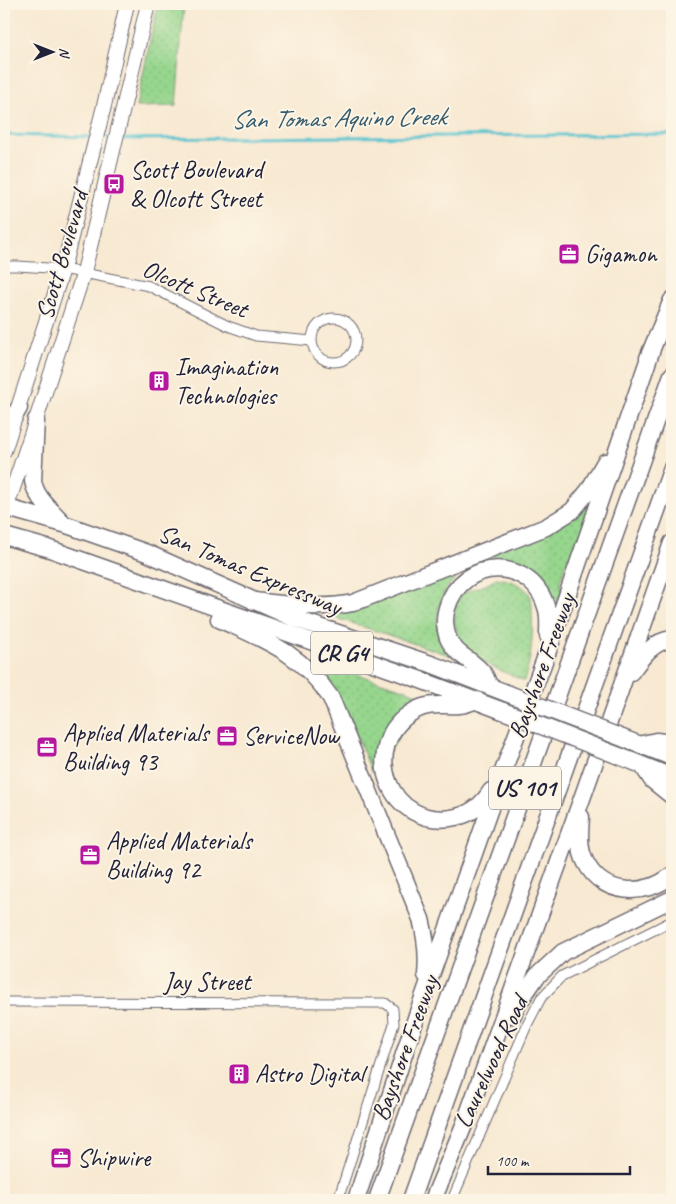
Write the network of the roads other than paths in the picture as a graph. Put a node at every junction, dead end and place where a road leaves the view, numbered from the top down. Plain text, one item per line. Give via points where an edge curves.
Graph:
1 (127, 4) edge
2 (148, 4) edge
3 (4, 266) edge
4 (63, 269) junction
5 (84, 272) junction
6 (672, 300) edge
7 (312, 341) junction
8 (652, 348) junction
9 (672, 375) edge
10 (19, 408) junction
11 (36, 420) junction
12 (4, 434) edge
13 (4, 451) edge
14 (672, 468) edge
15 (5, 510) edge
16 (64, 524) junction
17 (4, 536) edge
18 (672, 543) edge
19 (253, 602) junction
20 (206, 604) junction
21 (672, 639) edge
22 (548, 648) junction
23 (622, 684) junction
24 (490, 687) junction
25 (477, 700) junction
26 (672, 743) edge
27 (641, 745) junction
28 (672, 757) edge
29 (642, 765) junction
30 (502, 774) junction
31 (672, 777) edge
32 (586, 790) junction
33 (672, 796) edge
34 (672, 875) edge
35 (672, 900) edge
36 (672, 921) edge
37 (4, 1002) edge
38 (417, 1015) junction
39 (464, 1125) junction
40 (338, 1200) edge
41 (356, 1200) edge
42 (377, 1200) edge
43 (411, 1200) edge
44 (433, 1200) edge
45 (452, 1200) edge

1 - 4 main road, Scott Boulevard
2 - 5 main road, Scott Boulevard
3 - 4 street, Olcott Street
4 - 5 street, Olcott Street
4 - 10 main road, Scott Boulevard
5 - 7 street, Olcott Street via 148,286 228,326 256,336
5 - 11 main road, Scott Boulevard
6 - 8 highway
7 - 7 street via 313,348 322,359 337,362 349,356 355,335 347,323 334,318 321,322
8 - 19 highway via 603,466 589,490 572,510 546,527 353,603 314,607
8 - 22 highway
9 - 42 highway, Bayshore Freeway / US 101
10 - 12 highway
10 - 13 main road, Scott Boulevard
11 - 15 main road, Scott Boulevard
11 - 16 highway via 34,488
14 - 43 highway, US 101
15 - 16 highway, San Tomas Expressway / CR G4
16 - 19 highway, San Tomas Expressway / CR G4 via 147,553
17 - 20 highway, San Tomas Expressway / CR G4
18 - 23 highway
19 - 24 highway, San Tomas Expressway / CR G4
20 - 25 highway, San Tomas Expressway / CR G4
20 - 38 highway via 215,618 269,641 304,665 331,698 426,937 426,980
21 - 23 highway via 651,648
22 - 24 highway via 546,608 534,585 524,577 503,570 480,571 467,578 449,600 446,627 452,645 482,672
22 - 30 highway
23 - 32 highway
24 - 27 highway, San Tomas Expressway / CR G4, bridge
25 - 29 highway, San Tomas Expressway / CR G4, bridge
25 - 30 highway via 458,705 425,706 405,718 386,745 387,781 405,806 428,818 443,819 464,815 479,807
26 - 27 highway via 656,741
27 - 28 highway, CR G4
29 - 31 highway, CR G4
29 - 33 highway via 652,780
30 - 38 highway
32 - 34 highway via 581,849 592,872 611,885 634,890 657,886
32 - 39 highway
35 - 39 highway via 563,952 537,976 519,1002 476,1107
36 - 45 street, Laurelwood Road via 562,976 541,998 526,1025
37 - 40 street, Jay Street via 385,1003 393,1009 394,1024
38 - 41 highway
39 - 44 highway

